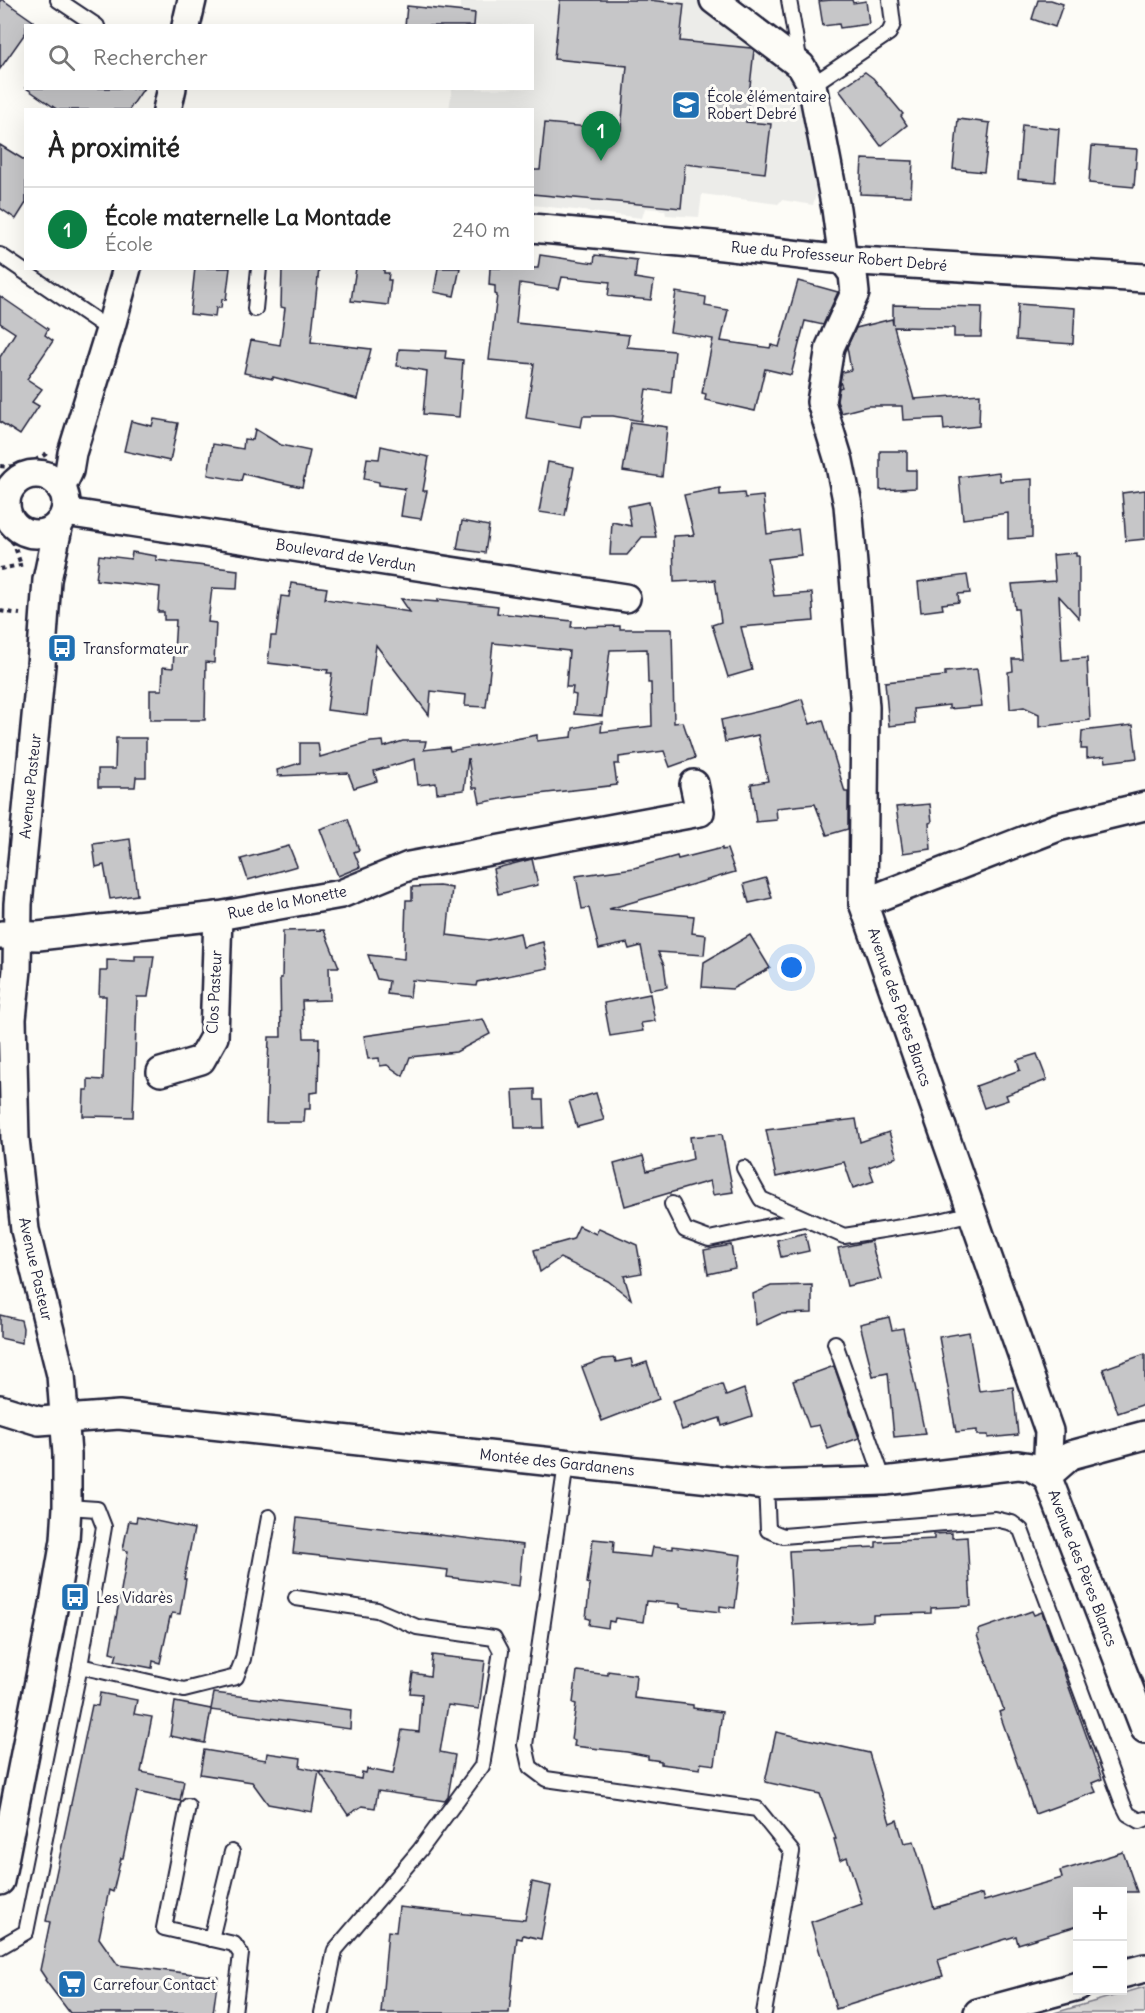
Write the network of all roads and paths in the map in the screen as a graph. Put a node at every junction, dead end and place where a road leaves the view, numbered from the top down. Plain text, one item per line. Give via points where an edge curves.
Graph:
1 (58, 0) edge
2 (192, 0) edge
3 (714, 0) edge
4 (789, 0) edge
5 (890, 0) edge
6 (94, 24) edge
7 (186, 24) edge
8 (807, 76) junction
9 (172, 90) edge
10 (167, 108) edge
11 (534, 228) edge
12 (0, 255) edge
13 (843, 260) junction
14 (126, 270) edge
15 (259, 270) edge
16 (1145, 278) edge
17 (255, 309) dead end
18 (110, 330) junction
19 (72, 453) junction
20 (36, 474) junction
21 (4, 491) edge
22 (62, 507) junction
23 (0, 527) edge
24 (26, 532) junction
25 (21, 565) dead end
26 (47, 580) junction
27 (626, 598) dead end
28 (694, 784) dead end
29 (1145, 806) edge
30 (863, 903) junction
31 (218, 916) junction
32 (9, 935) edge
33 (161, 1072) dead end
34 (744, 1168) dead end
35 (672, 1204) dead end
36 (972, 1213) junction
37 (804, 1219) junction
38 (835, 1343) dead end
39 (0, 1409) edge
40 (64, 1420) junction
41 (1145, 1435) edge
42 (566, 1464) junction
43 (1047, 1476) junction
44 (885, 1481) junction
45 (766, 1485) junction
46 (67, 1507) junction
47 (269, 1517) dead end
48 (296, 1598) dead end
49 (80, 1666) junction
50 (1145, 1729) edge
51 (188, 1806) dead end
52 (1145, 1819) edge
53 (232, 1852) dead end
54 (0, 1881) edge
55 (212, 1939) junction
56 (0, 1947) edge
57 (1145, 1968) edge
58 (1127, 1973) edge
59 (1073, 1987) edge
60 (234, 2013) edge
61 (322, 2013) edge
62 (764, 2013) edge
63 (978, 2013) edge

1 - 6 lane
2 - 7 street
3 - 8 street
4 - 8 lane
5 - 8 lane via 890,33
8 - 13 street, Avenue des Pères Blancs
9 - 10 street
11 - 13 street, Rue du Professeur Robert Debré
12 - 18 lane
13 - 16 street, Rue du Professeur Robert Debré
13 - 30 street, Avenue des Pères Blancs via 853,274 855,293 830,347 822,402 839,461 849,517 864,707
14 - 18 street, Avenue Pasteur
15 - 17 lane
18 - 19 street, Avenue Pasteur
19 - 20 street
19 - 22 street, Avenue Pasteur
20 - 21 street via 19,479
20 - 22 street via 55,480
21 - 24 street via 7,512 18,528
22 - 24 street via 53,529
22 - 26 street, Avenue Pasteur
22 - 27 street, Boulevard de Verdun
23 - 25 path via 14,544
24 - 26 street, Avenue Pasteur
26 - 32 street, Avenue Pasteur via 18,904
28 - 31 street, Rue de la Monette via 700,812 408,866 340,894
29 - 30 street via 1058,827
30 - 36 street, Avenue des Pères Blancs
31 - 32 street, Rue de la Monette via 38,936
31 - 33 street, Clos Pasteur via 214,1037 201,1060
32 - 40 street, Avenue Pasteur via 17,970 12,1019 15,1139 25,1230 61,1375
34 - 37 lane via 761,1199
35 - 37 lane via 685,1230 709,1239
36 - 37 lane via 844,1236
36 - 43 street, Avenue des Pères Blancs via 1048,1431
38 - 44 lane
39 - 40 street, Montée des Gardanens via 39,1421
40 - 42 street, Montée des Gardanens via 119,1415
40 - 46 street, Avenue Pasteur
41 - 43 street via 1071,1455
42 - 45 street, Montée des Gardanens
42 - 62 lane via 525,1745 530,1767 546,1779 757,1809 792,1852
43 - 44 street, Montée des Gardanens via 1018,1465
43 - 50 street, Avenue des Pères Blancs
44 - 45 street, Montée des Gardanens
45 - 52 lane via 768,1530 783,1536 995,1519 1021,1530 1128,1814 1140,1821
46 - 49 lane via 97,1509 104,1527
46 - 54 street, Avenue Pasteur via 52,1615
47 - 49 lane via 243,1659 236,1677 184,1690
48 - 61 lane via 377,1610 417,1627 494,1638 501,1651 482,1766 420,1850 335,1950
49 - 56 lane via 26,1932
51 - 55 lane via 164,1928
53 - 55 lane
55 - 60 lane via 234,1944 241,1953
57 - 58 street
59 - 63 street

